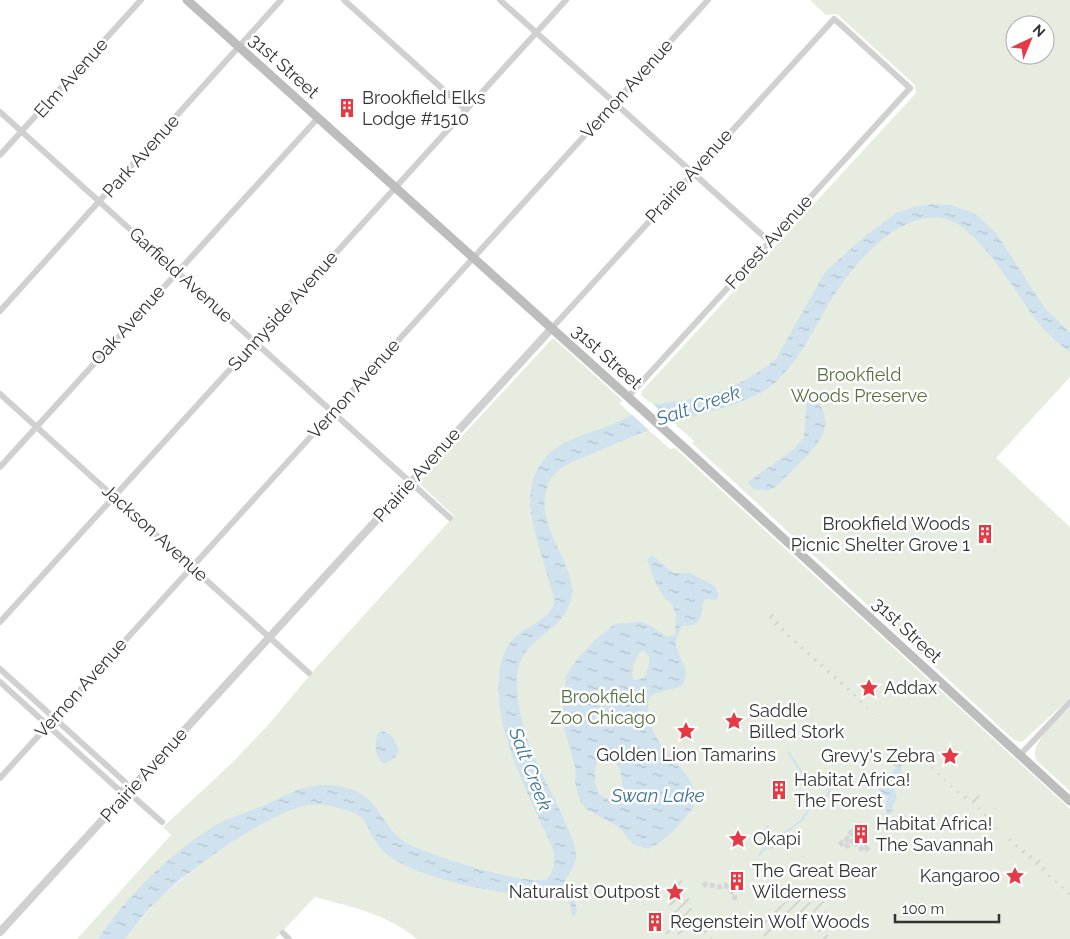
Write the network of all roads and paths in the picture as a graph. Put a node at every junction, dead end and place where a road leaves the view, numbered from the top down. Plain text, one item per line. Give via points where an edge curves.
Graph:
1 (141, 0) edge
2 (187, 0) edge
3 (281, 0) edge
4 (344, 0) edge
5 (500, 0) edge
6 (566, 0) edge
7 (708, 0) edge
8 (834, 19) joint
9 (537, 33) junction
10 (239, 47) junction
11 (614, 102) junction
12 (466, 110) junction
13 (0, 112) edge
14 (318, 118) junction
15 (22, 131) junction
16 (0, 155) edge
17 (692, 172) junction
18 (395, 188) junction
19 (100, 202) junction
20 (770, 242) junction
21 (473, 258) junction
22 (178, 271) junction
23 (0, 311) edge
24 (552, 328) junction
25 (255, 342) junction
26 (0, 394) edge
27 (628, 397) junction
28 (333, 412) junction
29 (36, 426) junction
30 (0, 466) edge
31 (411, 482) junction
32 (114, 496) junction
33 (450, 518) dead end
34 (192, 567) junction
35 (0, 622) edge
36 (270, 637) junction
37 (0, 670) edge
38 (309, 673) dead end
39 (0, 682) edge
40 (1070, 702) edge
41 (54, 718) junction
42 (47, 726) junction
43 (1020, 755) junction
44 (0, 778) edge
45 (128, 792) junction
46 (1070, 801) edge
47 (162, 822) dead end
48 (0, 932) edge
49 (283, 933) dead end
50 (289, 939) edge

1 - 15 street, Elm Avenue
2 - 10 main road, 31st Street
3 - 10 street, Park Avenue
4 - 12 street
5 - 9 street
6 - 9 street, Sunnyside Avenue
7 - 11 street, Vernon Avenue
8 - 17 street, Prairie Avenue
8 - 20 street, Forest Avenue via 910,88
9 - 11 street
9 - 12 street, Sunnyside Avenue
10 - 14 main road, 31st Street
10 - 19 street, Park Avenue
11 - 17 street
11 - 21 street, Vernon Avenue
12 - 18 street, Sunnyside Avenue
13 - 15 street, Garfield Avenue
14 - 18 main road, 31st Street
14 - 22 street, Oak Avenue
15 - 16 street, Elm Avenue
15 - 19 street, Garfield Avenue
17 - 20 street
17 - 24 street, Prairie Avenue
18 - 21 main road, 31st Street
18 - 25 street, Sunnyside Avenue
19 - 22 street, Garfield Avenue
19 - 23 street, Park Avenue
20 - 27 street, Forest Avenue
21 - 24 main road, 31st Street
21 - 28 street, Vernon Avenue
22 - 25 street, Garfield Avenue
22 - 29 street, Oak Avenue
24 - 27 main road, 31st Street
24 - 31 street, Prairie Avenue
25 - 28 street, Garfield Avenue
25 - 32 street, Sunnyside Avenue
26 - 29 street, Jackson Avenue
27 - 43 main road, 31st Street
28 - 31 street, Garfield Avenue
28 - 34 street, Vernon Avenue
29 - 30 street, Oak Avenue
29 - 32 street, Jackson Avenue
31 - 33 street, Garfield Avenue
31 - 36 street, Prairie Avenue
32 - 34 street, Jackson Avenue
32 - 35 street, Sunnyside Avenue
34 - 36 street, Jackson Avenue
34 - 41 street, Vernon Avenue
36 - 38 street, Jackson Avenue
36 - 45 street, Prairie Avenue
37 - 41 street
39 - 42 street
40 - 43 street
41 - 42 street, Vernon Avenue
41 - 45 street via 125,782
42 - 44 street, Vernon Avenue
42 - 45 street via 118,790
43 - 46 main road, 31st Street
45 - 47 street
45 - 48 street, Prairie Avenue
49 - 50 street

